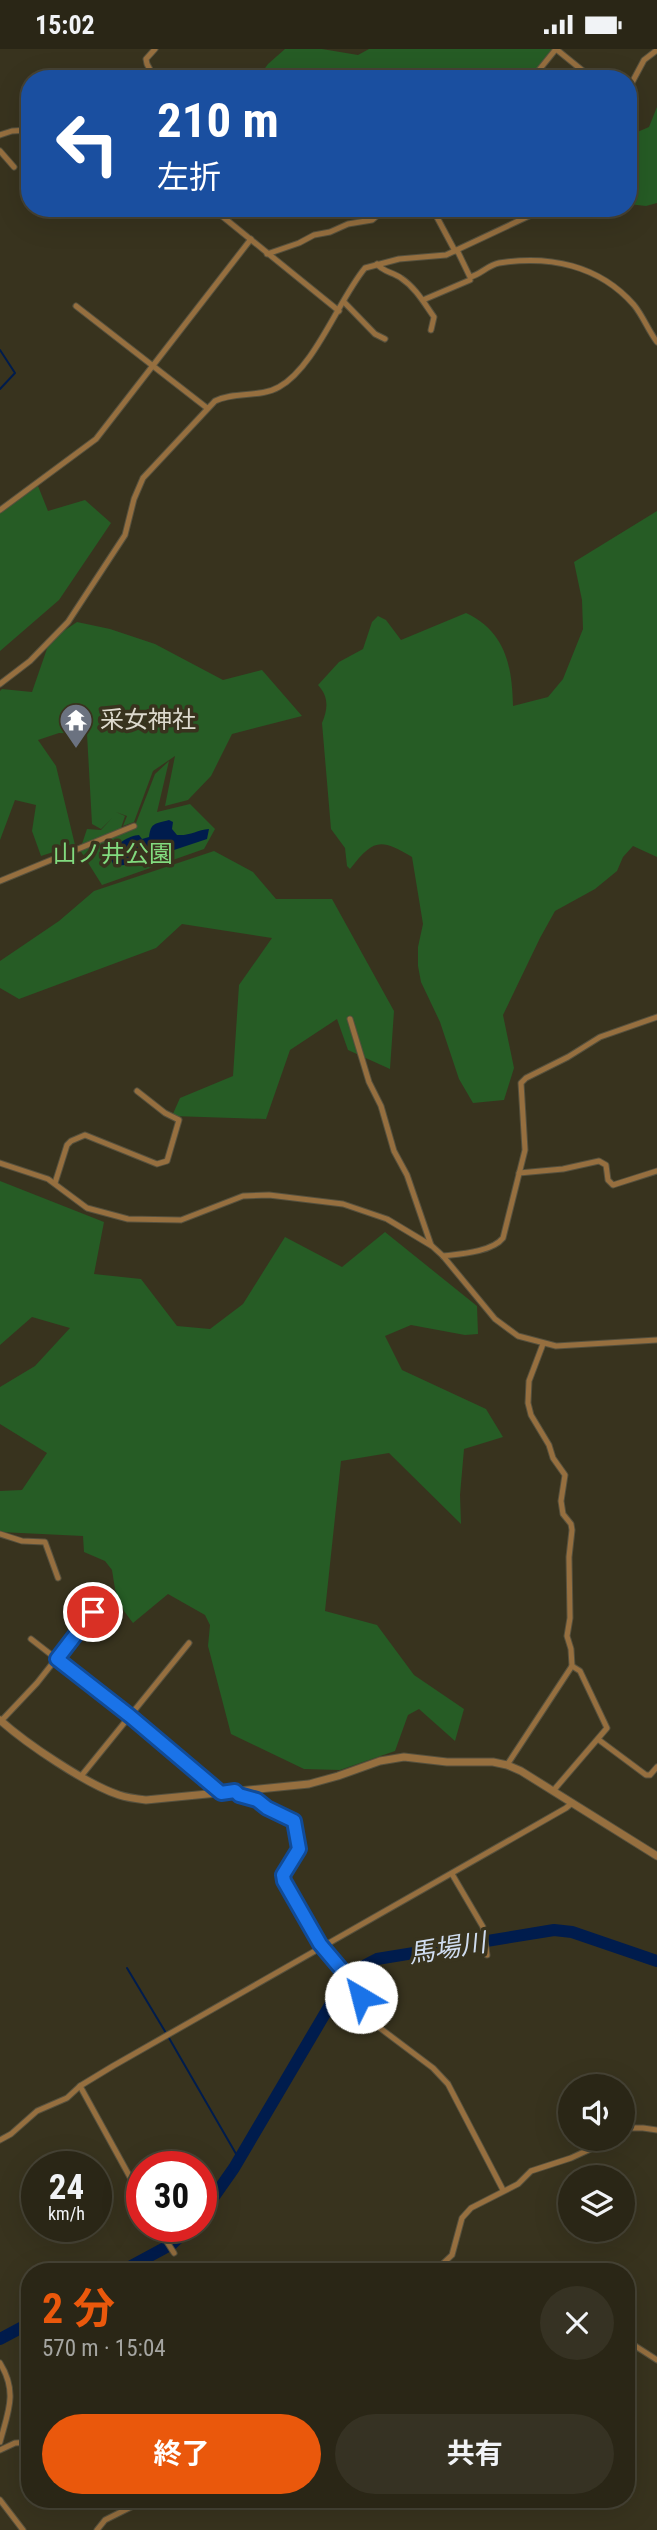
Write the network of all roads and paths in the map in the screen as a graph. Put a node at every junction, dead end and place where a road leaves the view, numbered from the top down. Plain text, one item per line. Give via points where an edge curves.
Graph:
1 (155, 49) edge
2 (556, 49) edge
3 (657, 50) edge
4 (151, 70) edge
5 (540, 70) edge
6 (582, 70) edge
7 (637, 73) edge
8 (21, 130) edge
9 (0, 135) edge
10 (0, 151) edge
11 (14, 167) dead end
12 (223, 217) edge
13 (376, 217) edge
14 (437, 217) edge
15 (527, 217) edge
16 (251, 239) junction
17 (456, 251) junction
18 (266, 254) junction
19 (377, 264) junction
20 (470, 280) dead end
21 (423, 300) junction
22 (344, 302) junction
23 (76, 306) dead end
24 (338, 311) junction
25 (431, 330) dead end
26 (385, 339) dead end
27 (657, 342) edge
28 (152, 365) junction
29 (207, 408) junction
30 (0, 510) edge
31 (0, 684) edge
32 (134, 826) dead end
33 (0, 881) edge
34 (657, 1017) edge
35 (349, 1019) dead end
36 (137, 1091) dead end
37 (0, 1163) edge
38 (657, 1171) edge
39 (519, 1173) junction
40 (55, 1183) junction
41 (432, 1246) junction
42 (443, 1256) junction
43 (657, 1340) edge
44 (543, 1344) junction
45 (0, 1534) edge
46 (58, 1578) dead end
47 (93, 1612) dead end
48 (31, 1639) dead end
49 (189, 1643) dead end
50 (57, 1659) junction
51 (572, 1666) junction
52 (130, 1716) junction
53 (0, 1720) edge
54 (599, 1739) junction
55 (507, 1765) junction
56 (657, 1767) edge
57 (82, 1775) junction
58 (235, 1791) junction
59 (553, 1791) junction
60 (221, 1793) junction
61 (572, 1803) junction
62 (657, 1856) edge
63 (452, 1874) junction
64 (324, 1947) junction
65 (487, 1955) dead end
66 (80, 2087) junction
67 (635, 2128) edge
68 (657, 2130) edge
69 (0, 2140) edge
70 (584, 2151) edge
71 (126, 2170) edge
72 (503, 2190) junction
73 (168, 2242) edge
74 (174, 2253) dead end
75 (444, 2263) edge
76 (635, 2346) edge
77 (657, 2360) edge
78 (0, 2363) edge
79 (0, 2442) edge
80 (21, 2443) edge
81 (0, 2451) edge
82 (0, 2500) edge
83 (129, 2508) edge
84 (23, 2530) edge
85 (97, 2530) edge

1 - 4 street via 146,59
2 - 5 street
2 - 6 street
3 - 7 street
8 - 9 street
10 - 11 street
12 - 16 street
13 - 18 street
14 - 17 street
15 - 17 street
16 - 18 street
16 - 28 street
17 - 19 street
17 - 27 street via 470,277 497,264 536,260 570,264 592,273 631,302
18 - 24 street
19 - 21 street via 406,281
19 - 22 street via 363,270
20 - 21 street
21 - 25 street via 434,317
22 - 24 street
22 - 26 street
23 - 28 street
24 - 29 street via 305,362 283,385 262,393 221,398
28 - 29 street
28 - 30 street via 96,439
29 - 31 street via 143,478 125,535 68,622
32 - 33 street
34 - 39 street via 600,1037 521,1083 524,1150
35 - 41 street
36 - 40 street via 179,1120 167,1161 157,1164 85,1135 68,1143
37 - 40 street
38 - 39 street via 613,1185 606,1165 599,1161
39 - 42 street via 501,1240 493,1247
40 - 41 street via 87,1209 141,1220 181,1220 243,1196 344,1204 387,1219
41 - 42 street
42 - 44 street via 495,1319 518,1336
43 - 44 street
44 - 51 street via 529,1381 528,1403 565,1475 561,1503 572,1530 567,1636
45 - 46 street via 45,1542
47 - 50 street
48 - 50 street
49 - 52 street
50 - 52 street
50 - 53 street
51 - 54 street via 580,1671 606,1723 607,1730
51 - 55 street
52 - 57 street
52 - 60 street
53 - 57 street
54 - 56 street via 646,1775
54 - 59 street
55 - 58 street via 404,1757 324,1781
55 - 59 street
57 - 60 street via 128,1798
58 - 60 street
58 - 64 street via 297,1825 299,1849 284,1881
59 - 61 street
61 - 62 street
61 - 63 street
63 - 64 street
63 - 65 street via 483,1927
64 - 66 street
64 - 72 street via 360,1993 367,2020 448,2084
66 - 69 street via 37,2111
66 - 71 street
67 - 68 street
70 - 72 street via 536,2169
72 - 75 street via 476,2204 462,2218 452,2255
73 - 74 street
76 - 77 street
78 - 79 street via 12,2392
80 - 81 street
82 - 84 street
83 - 85 street via 105,2520

